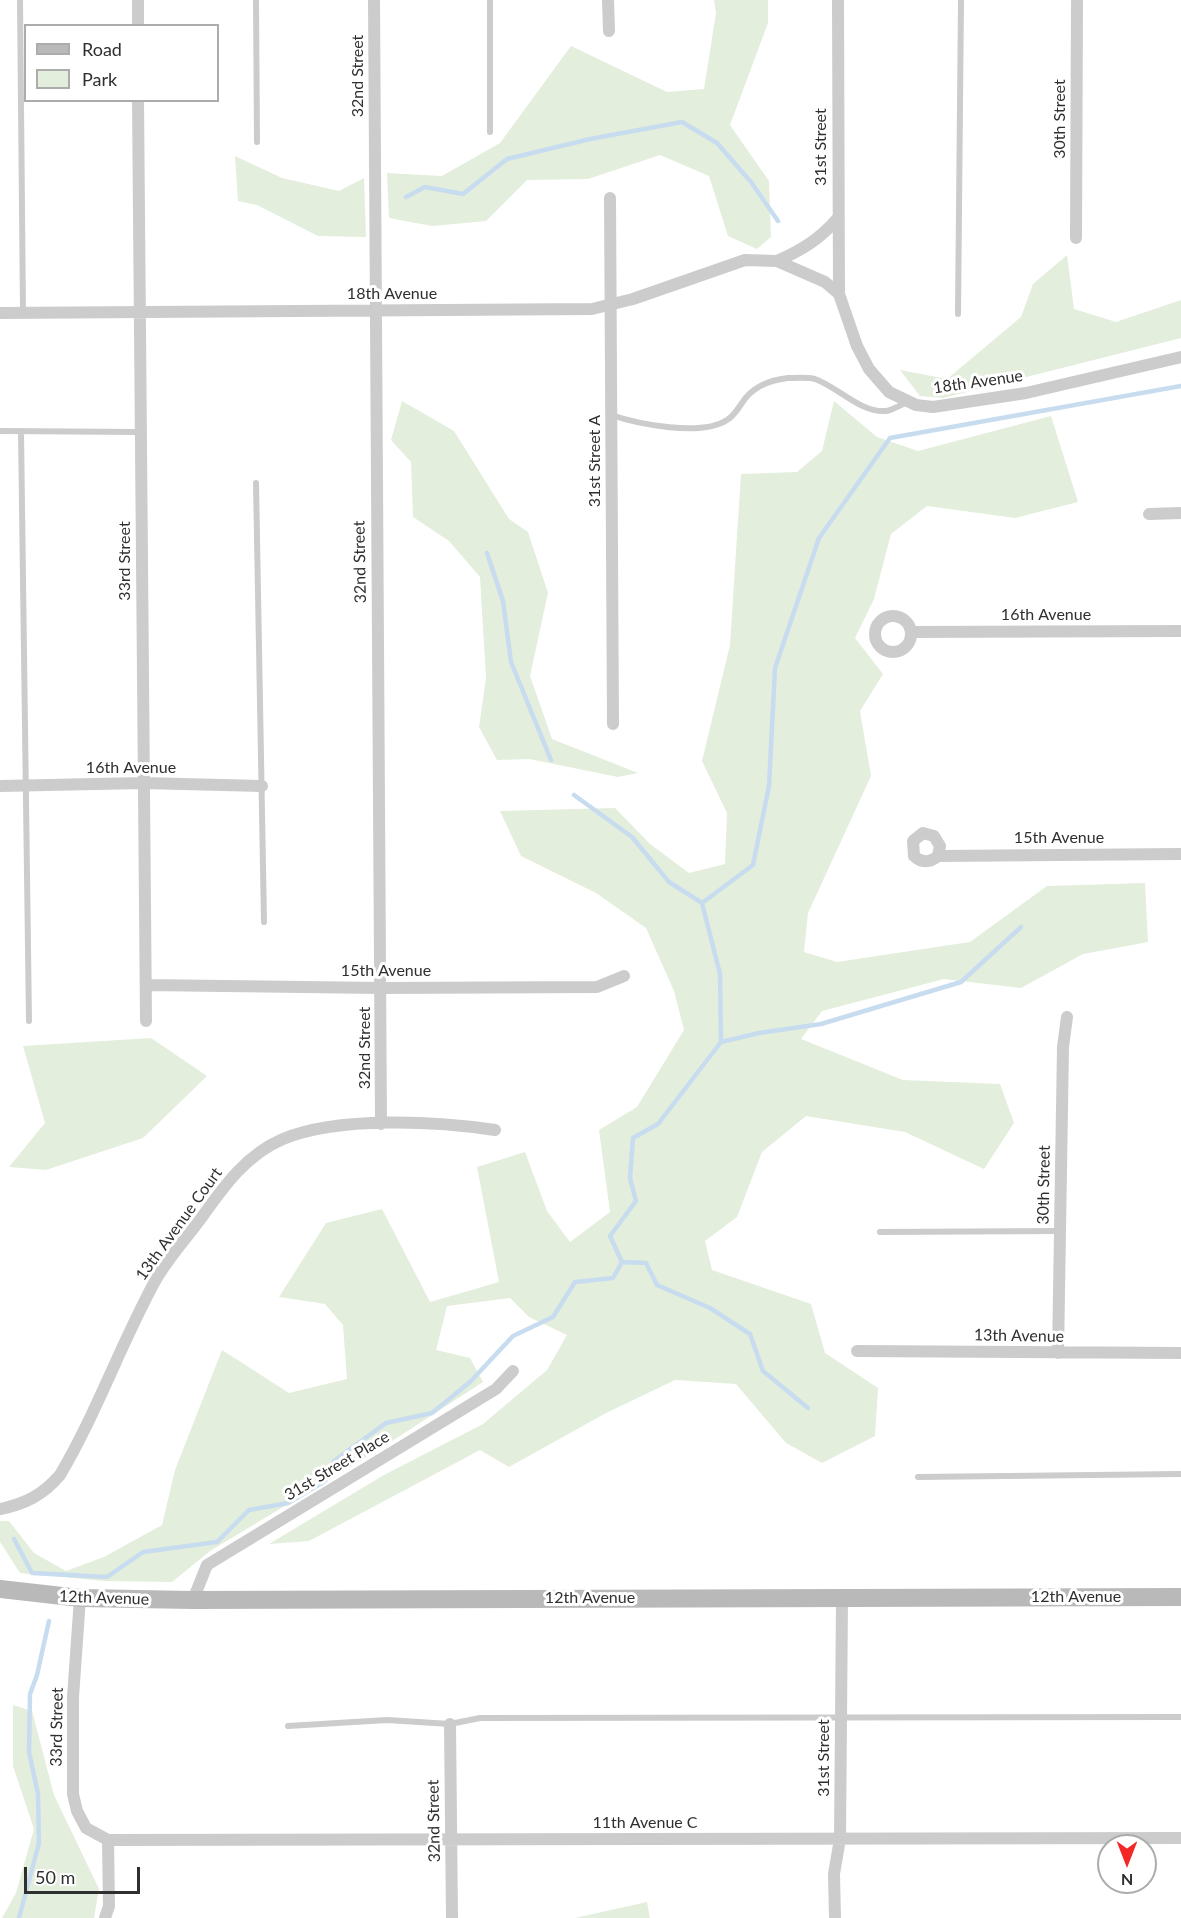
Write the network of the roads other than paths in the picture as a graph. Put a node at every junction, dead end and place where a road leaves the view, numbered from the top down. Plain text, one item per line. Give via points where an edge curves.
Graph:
1 (20, 0) edge
2 (138, 0) edge
3 (256, 0) edge
4 (374, 0) edge
5 (490, 0) edge
6 (608, 0) edge
7 (838, 0) edge
8 (961, 0) edge
9 (1077, 0) edge
10 (138, 24) edge
11 (609, 31) dead end
12 (138, 102) edge
13 (490, 132) dead end
14 (257, 142) dead end
15 (610, 198) dead end
16 (838, 218) junction
17 (1076, 238) dead end
18 (777, 261) junction
19 (839, 294) junction
20 (610, 305) junction
21 (375, 310) junction
22 (23, 312) junction
23 (140, 312) junction
24 (0, 313) edge
25 (958, 314) dead end
26 (1181, 357) edge
27 (907, 402) junction
28 (611, 415) junction
29 (0, 431) edge
30 (21, 432) junction
31 (141, 432) junction
32 (256, 483) dead end
33 (1181, 513) edge
34 (1149, 514) dead end
35 (1181, 631) edge
36 (911, 632) dead end
37 (613, 724) dead end
38 (143, 783) junction
39 (0, 786) edge
40 (26, 786) junction
41 (262, 786) junction
42 (1181, 854) edge
43 (938, 856) dead end
44 (264, 922) dead end
45 (624, 976) dead end
46 (146, 985) junction
47 (381, 988) junction
48 (1067, 1017) dead end
49 (29, 1021) dead end
50 (146, 1021) dead end
51 (381, 1124) junction
52 (495, 1130) dead end
53 (1059, 1231) junction
54 (880, 1232) dead end
55 (857, 1351) dead end
56 (1058, 1353) junction
57 (1181, 1353) edge
58 (513, 1371) dead end
59 (1181, 1474) edge
60 (918, 1477) dead end
61 (0, 1509) edge
62 (0, 1589) edge
63 (1181, 1597) edge
64 (80, 1598) junction
65 (842, 1598) junction
66 (193, 1600) junction
67 (841, 1717) junction
68 (1181, 1717) edge
69 (450, 1724) junction
70 (288, 1726) dead end
71 (1181, 1838) edge
72 (840, 1839) junction
73 (108, 1840) junction
74 (451, 1841) junction
75 (105, 1918) edge
76 (452, 1918) edge
77 (835, 1918) edge

1 - 22 lane
2 - 10 street
3 - 14 lane
4 - 21 street, 32nd Street
5 - 13 lane
6 - 11 street
7 - 16 street, 31st Street
8 - 25 lane
9 - 17 street, 30th Street
12 - 23 street, 33rd Street
15 - 20 street, 31st Street A
16 - 18 street, 18th Avenue via 804,249
16 - 19 street, 31st Street
18 - 19 street, 18th Avenue via 825,282
18 - 20 street, 18th Avenue via 745,260
19 - 27 street, 18th Avenue via 856,346 869,369 889,392
20 - 21 street, 18th Avenue via 592,309
20 - 28 street, 31st Street A
21 - 23 street, 18th Avenue
21 - 47 street, 32nd Street
22 - 23 street, 18th Avenue
22 - 24 street, 18th Avenue
23 - 31 street, 33rd Street
26 - 27 street, 18th Avenue via 956,406
27 - 28 lane via 886,411 862,405 813,378 787,378 762,384 735,414 713,425 668,428
28 - 37 street, 31st Street A
29 - 30 lane
30 - 31 lane
30 - 40 lane
31 - 38 street, 33rd Street
32 - 41 lane
33 - 34 street
35 - 36 street, 16th Avenue
38 - 40 street, 16th Avenue
38 - 41 street, 16th Avenue
38 - 46 street, 33rd Street
39 - 40 street, 16th Avenue
40 - 49 lane
41 - 44 lane
42 - 43 street, 15th Avenue
45 - 47 street, 15th Avenue via 597,987
46 - 47 street, 15th Avenue
46 - 50 street, 33rd Street
47 - 51 street, 32nd Street
48 - 53 street, 30th Street
51 - 52 street, 13th Avenue Court via 466,1125
51 - 61 street, 13th Avenue Court via 302,1132 270,1145 237,1172 156,1280 60,1475 38,1496
53 - 54 lane
53 - 56 street, 30th Street
55 - 56 street, 13th Avenue
56 - 57 street, 13th Avenue
58 - 66 street, 31st Street Place via 496,1389 207,1565
59 - 60 lane
62 - 64 street, 12th Avenue
63 - 65 street, 12th Avenue
64 - 66 street, 12th Avenue
64 - 73 street, 33rd Street via 73,1696 73,1794 86,1828
65 - 66 street, 12th Avenue
65 - 67 street, 31st Street
67 - 68 lane
67 - 69 lane via 480,1718
67 - 72 street, 31st Street
69 - 70 lane via 387,1720
69 - 74 street, 32nd Street
71 - 72 street, 11th Avenue C
72 - 74 street, 11th Avenue C
72 - 77 street, 31st Street via 834,1874
73 - 74 street, 11th Avenue C
73 - 75 street via 109,1906
74 - 76 street, 32nd Street

